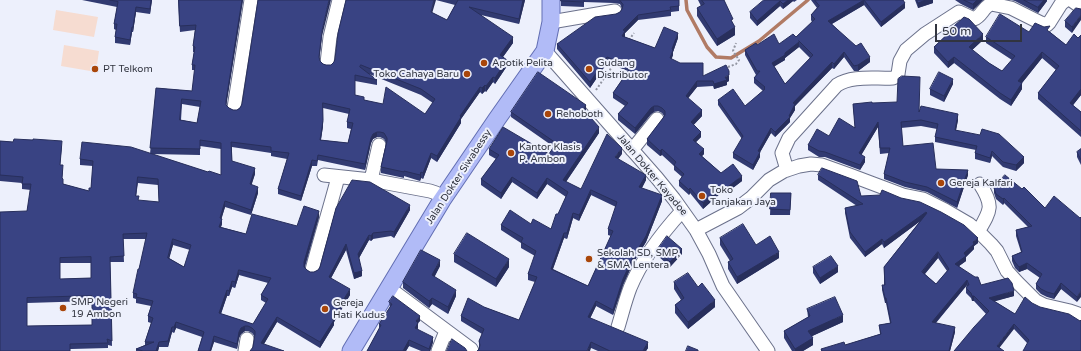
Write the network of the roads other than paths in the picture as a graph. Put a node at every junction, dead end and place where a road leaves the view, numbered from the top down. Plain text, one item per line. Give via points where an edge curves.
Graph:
1 (251, 0) edge
2 (339, 0) edge
3 (551, 0) edge
4 (1066, 0) edge
5 (1071, 0) edge
6 (1081, 7) edge
7 (615, 11) dead end
8 (551, 22) junction
9 (545, 51) junction
10 (327, 63) edge
11 (234, 108) edge
12 (657, 119) dead end
13 (379, 146) dead end
14 (632, 150) junction
15 (787, 170) junction
16 (324, 174) dead end
17 (338, 177) junction
18 (371, 180) junction
19 (980, 184) dead end
20 (442, 200) junction
21 (682, 211) junction
22 (696, 230) junction
23 (978, 232) junction
24 (312, 270) edge
25 (389, 288) junction
26 (1081, 315) edge
27 (618, 327) dead end
28 (446, 331) junction
29 (351, 351) edge
30 (438, 351) edge
31 (472, 351) edge
32 (768, 351) edge

1 - 11 street
2 - 10 street via 330,36
3 - 8 main road, Jalan Dokter Siwabessy
4 - 15 street via 1047,25 1011,8 990,4 978,18 974,19 959,12 906,50 900,60 897,76 843,81 789,138 782,154
5 - 6 street
7 - 8 street
8 - 9 main road, Jalan Dokter Siwabessy
9 - 14 street, Jalan Dokter Kayadoe
9 - 20 main road, Jalan Dokter Siwabessy
12 - 14 street
13 - 18 street
14 - 21 street, Jalan Dokter Kayadoe
15 - 22 street via 769,180 738,208
15 - 23 street via 811,164 822,165 903,195 923,199 969,224
16 - 17 street
17 - 18 street
17 - 24 street
18 - 20 street via 430,191
19 - 23 street via 990,203 990,210
20 - 25 main road, Jalan Dokter Siwabessy
21 - 22 street, Jalan Dokter Kayadoe
21 - 27 street via 660,236 643,264 630,288
22 - 32 street, Jalan Dokter Kayadoe via 723,286
23 - 26 street via 997,252 1007,271 1036,301
25 - 28 street
25 - 29 main road, Jalan Dokter Siwabessy
28 - 30 street
28 - 31 street

